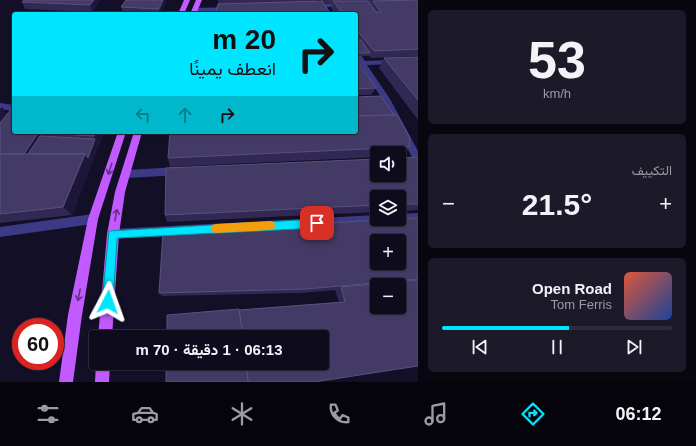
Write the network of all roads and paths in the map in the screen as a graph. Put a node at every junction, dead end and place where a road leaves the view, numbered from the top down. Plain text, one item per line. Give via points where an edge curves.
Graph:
1 (187, 0) edge
2 (199, 0) edge
3 (318, 0) edge
4 (322, 5) junction
5 (354, 5) edge
6 (307, 6) edge
7 (235, 9) edge
8 (182, 12) edge
9 (194, 12) edge
10 (327, 12) edge
11 (418, 61) edge
12 (359, 63) edge
13 (0, 106) edge
14 (12, 108) edge
15 (121, 134) edge
16 (137, 134) edge
17 (417, 157) edge
18 (406, 160) edge
19 (189, 171) edge
20 (126, 174) junction
21 (418, 218) edge
22 (93, 219) junction
23 (406, 219) edge
24 (370, 220) edge
25 (0, 232) edge
26 (113, 234) junction
27 (106, 330) edge
28 (103, 370) edge
29 (66, 382) edge
30 (102, 382) edge

1 - 8 main road
2 - 9 main road
3 - 4 street
4 - 5 street
4 - 6 street
4 - 10 street
7 - 9 street
11 - 12 street
12 - 17 street
13 - 14 street
15 -> 22 main road
16 - 20 main road
17 - 18 street
19 - 20 street
26 -> 20 main road via 120,192
21 - 23 street
22 - 25 street
22 -> 29 main road via 75,314
24 - 26 street
26 - 27 main road
28 - 30 main road

